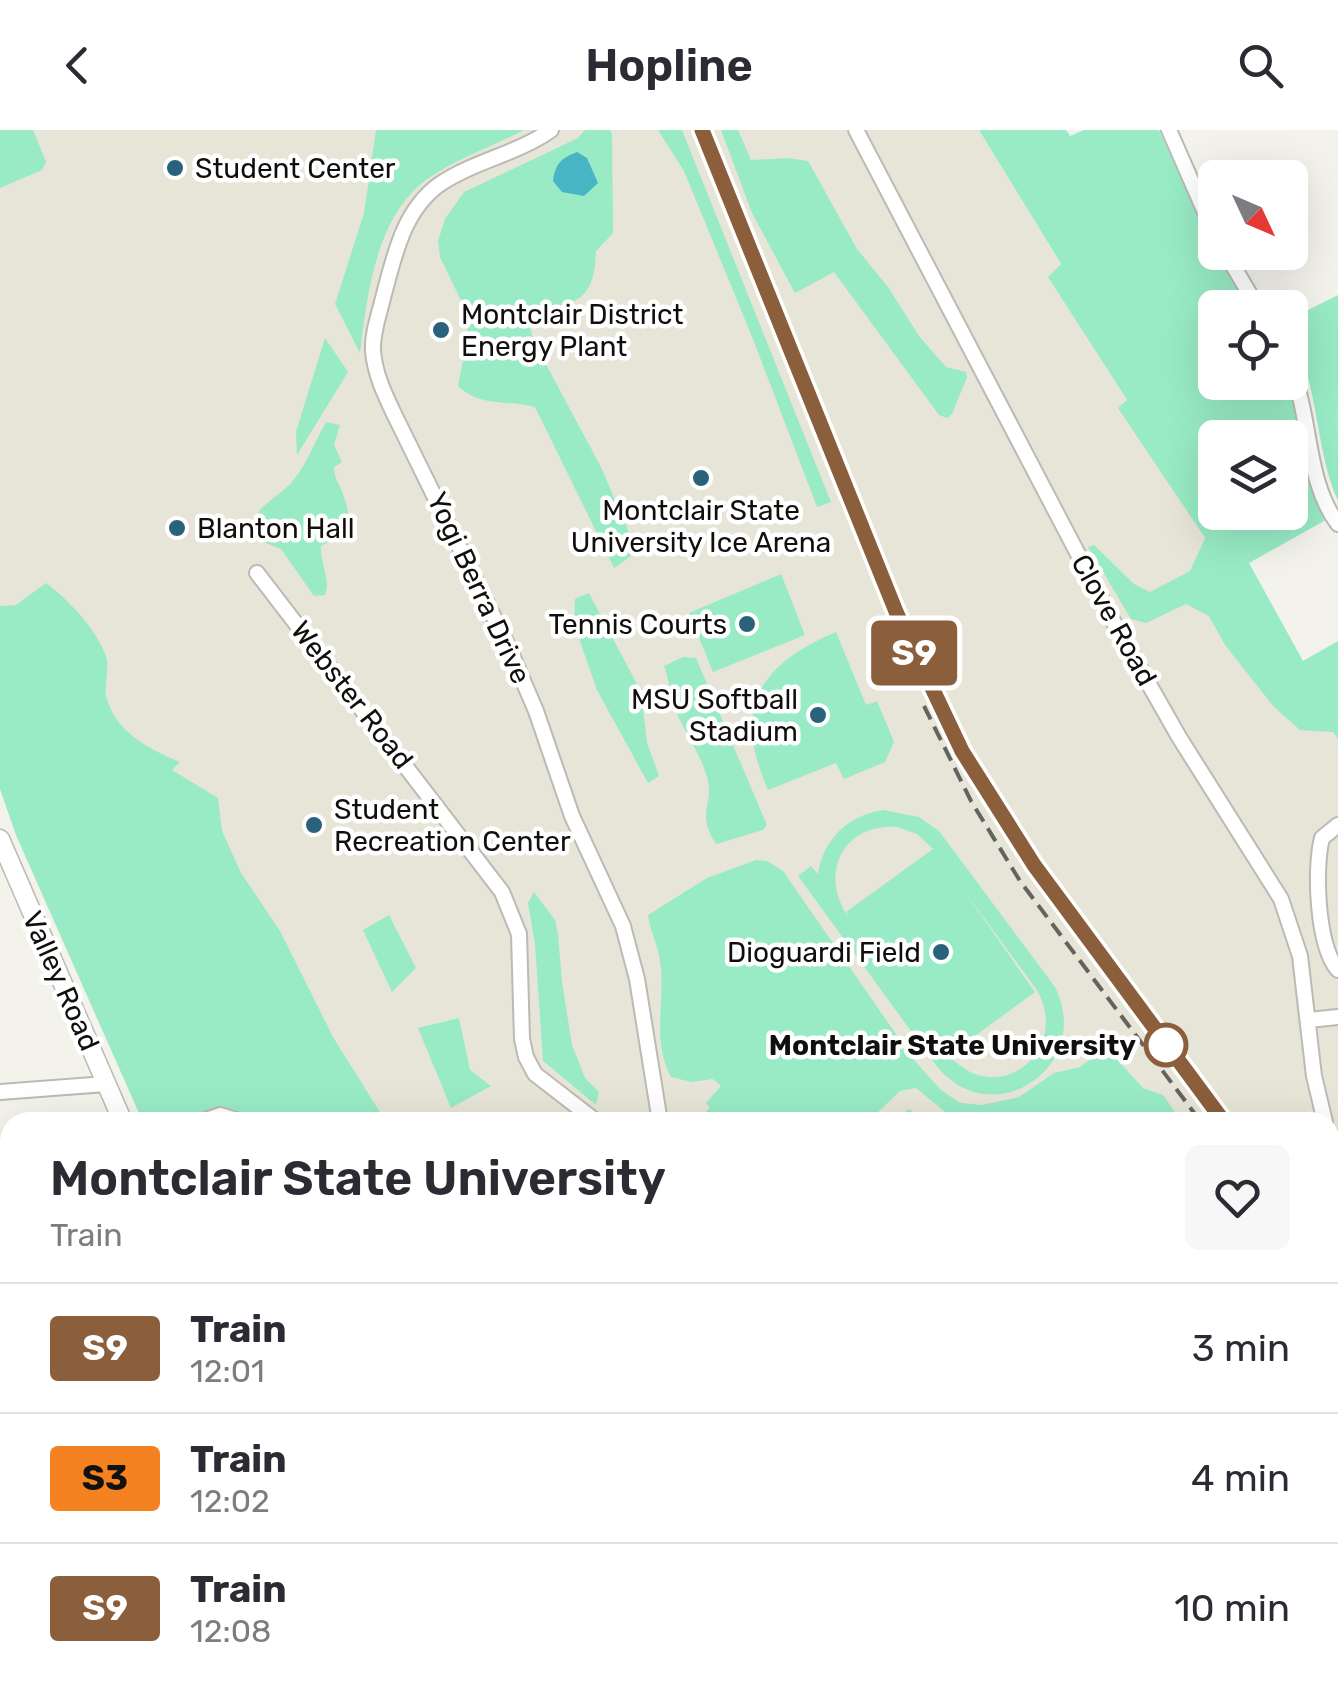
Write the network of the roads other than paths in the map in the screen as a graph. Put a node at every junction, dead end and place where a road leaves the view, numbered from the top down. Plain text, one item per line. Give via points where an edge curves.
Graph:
1 (550, 130) edge
2 (856, 130) edge
3 (1169, 130) edge
4 (1198, 196) edge
5 (1302, 400) edge
6 (1338, 524) edge
7 (257, 573) dead end
8 (1338, 825) edge
9 (0, 839) edge
10 (1338, 970) edge
11 (1338, 1016) edge
12 (1309, 1020) junction
13 (106, 1084) junction
14 (0, 1092) edge
15 (119, 1112) edge
16 (585, 1112) edge
17 (658, 1112) edge
18 (1322, 1112) edge

1 - 17 street, Yogi Berra Drive via 444,182 418,205 398,245 373,348 380,382 510,648 623,926
2 - 12 street, Clove Road via 1112,622 1273,884 1295,936
3 - 4 street
5 - 6 street via 1324,501
7 - 16 street, Webster Road via 502,892 519,934 526,1057 535,1074
8 - 10 street via 1322,838 1320,863 1322,935
9 - 13 main road, Valley Road
11 - 12 street
12 - 18 street, Clove Road
13 - 14 street
13 - 15 main road, Valley Road

